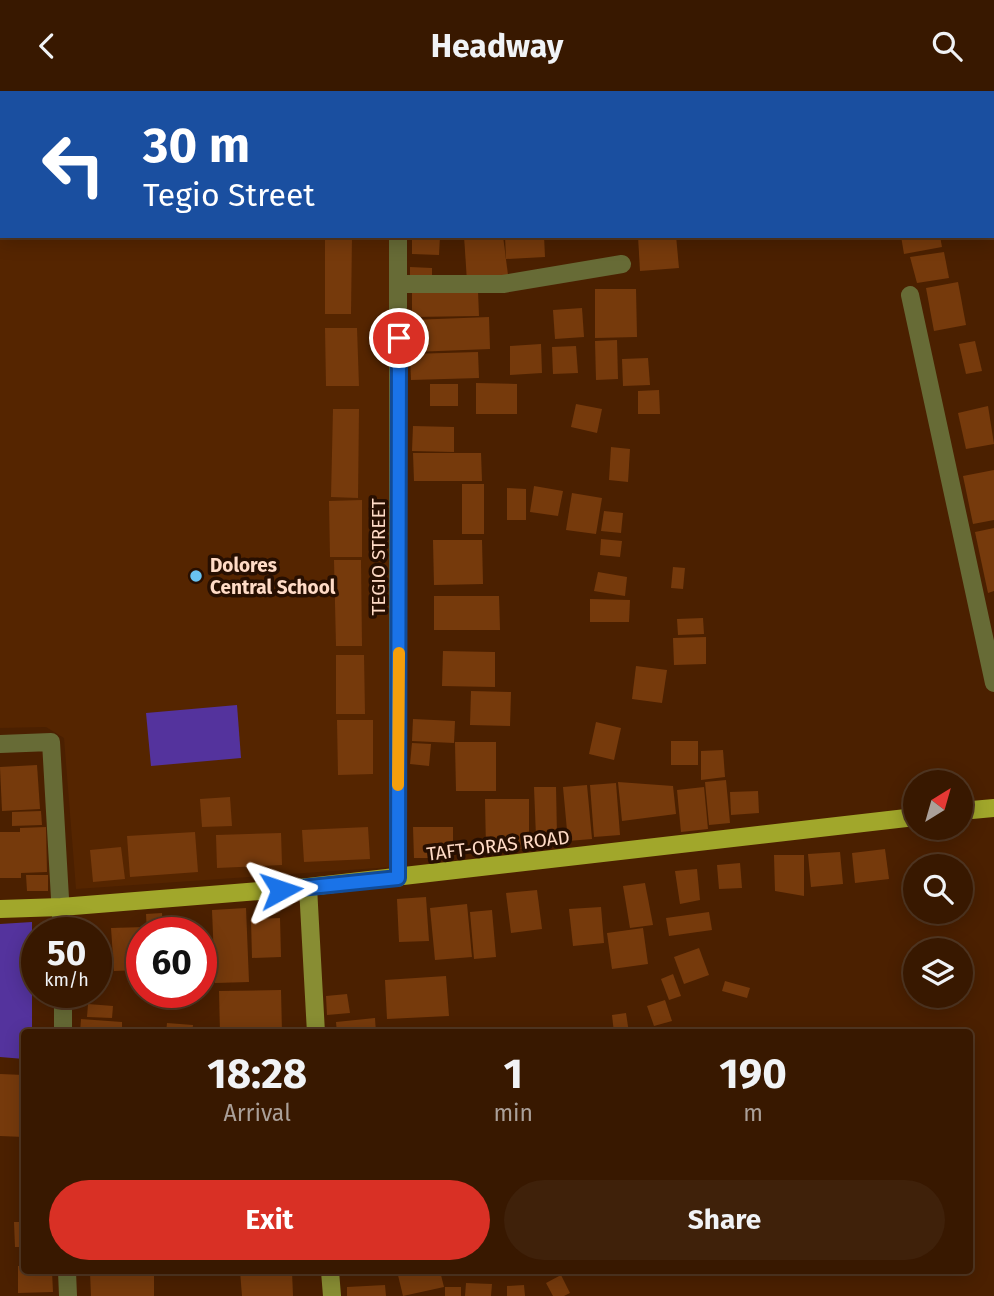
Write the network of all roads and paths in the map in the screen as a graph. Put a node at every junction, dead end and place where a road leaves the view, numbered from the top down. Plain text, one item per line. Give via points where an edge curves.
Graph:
1 (398, 238) edge
2 (622, 264) dead end
3 (399, 284) junction
4 (910, 295) dead end
5 (994, 683) edge
6 (0, 744) edge
7 (994, 808) edge
8 (973, 810) edge
9 (903, 818) edge
10 (398, 878) junction
11 (308, 887) junction
12 (61, 907) junction
13 (0, 909) edge
14 (61, 917) edge
15 (63, 1008) edge
16 (63, 1029) edge
17 (316, 1029) edge
18 (67, 1274) edge
19 (330, 1274) edge
20 (68, 1296) edge
21 (332, 1296) edge

1 - 3 street, TEGIO STREET
2 - 3 street via 503,284
3 - 10 street, TEGIO STREET
4 - 5 street
6 - 12 street via 51,742
7 - 8 main road
9 - 10 main road, TAFT-ORAS ROAD
10 - 11 main road, TAFT-ORAS ROAD
11 - 12 main road, TAFT-ORAS ROAD
11 - 17 street
12 - 13 main road, TAFT-ORAS ROAD
12 - 14 street
15 - 16 street
18 - 20 street
19 - 21 street

